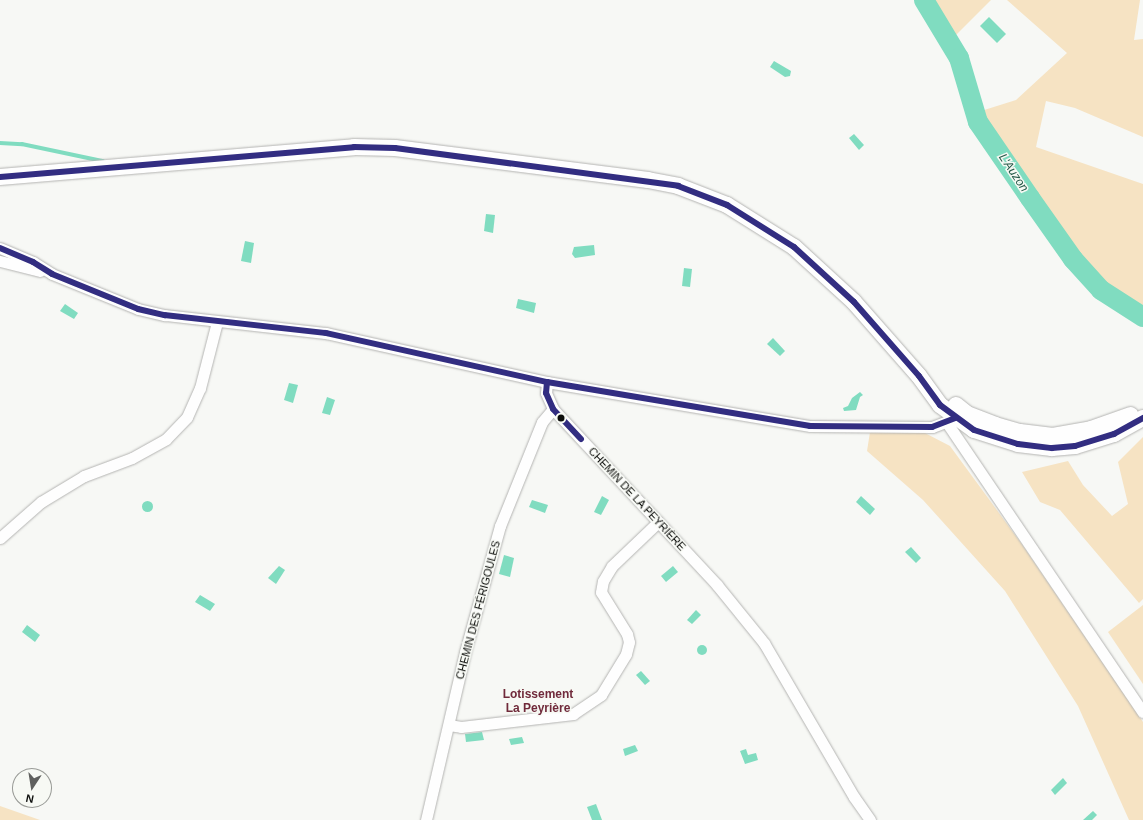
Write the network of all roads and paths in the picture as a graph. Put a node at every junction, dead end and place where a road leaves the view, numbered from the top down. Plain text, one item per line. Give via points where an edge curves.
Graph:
1 (0, 177) edge
2 (0, 248) edge
3 (0, 261) edge
4 (52, 274) junction
5 (217, 322) junction
6 (547, 382) junction
7 (1143, 408) edge
8 (554, 409) junction
9 (952, 415) junction
10 (1143, 418) edge
11 (658, 522) junction
12 (0, 538) edge
13 (1143, 712) edge
14 (450, 725) junction
15 (426, 820) edge
16 (870, 820) edge

1 - 9 main road via 354,147 396,148 542,165 678,186 704,195 752,219 794,247 827,275 919,376 940,405
2 - 4 street via 33,262
3 - 4 street
4 - 5 street via 138,309
5 - 6 street via 326,333
5 - 12 street via 200,388 187,417 166,439 132,458 84,476 42,502
6 - 8 street, CHEMIN DE LA PEYRIÈRE via 546,393
6 - 9 street via 810,426 932,427
7 - 9 main road via 1113,423 1053,436 1020,432 967,414
8 - 11 street, CHEMIN DE LA PEYRIÈRE
8 - 14 street, CHEMIN DES FÉRIGOULES via 542,422 500,526 465,652
9 - 10 main road via 991,437 1018,444 1052,448 1075,446 1114,434
9 - 13 street
11 - 14 street via 612,566 603,581 601,592 627,634 628,642 626,654 601,695 573,714 461,727
11 - 16 street, CHEMIN DE LA PEYRIÈRE via 717,585 764,643
14 - 15 street, CHEMIN DES FÉRIGOULES

